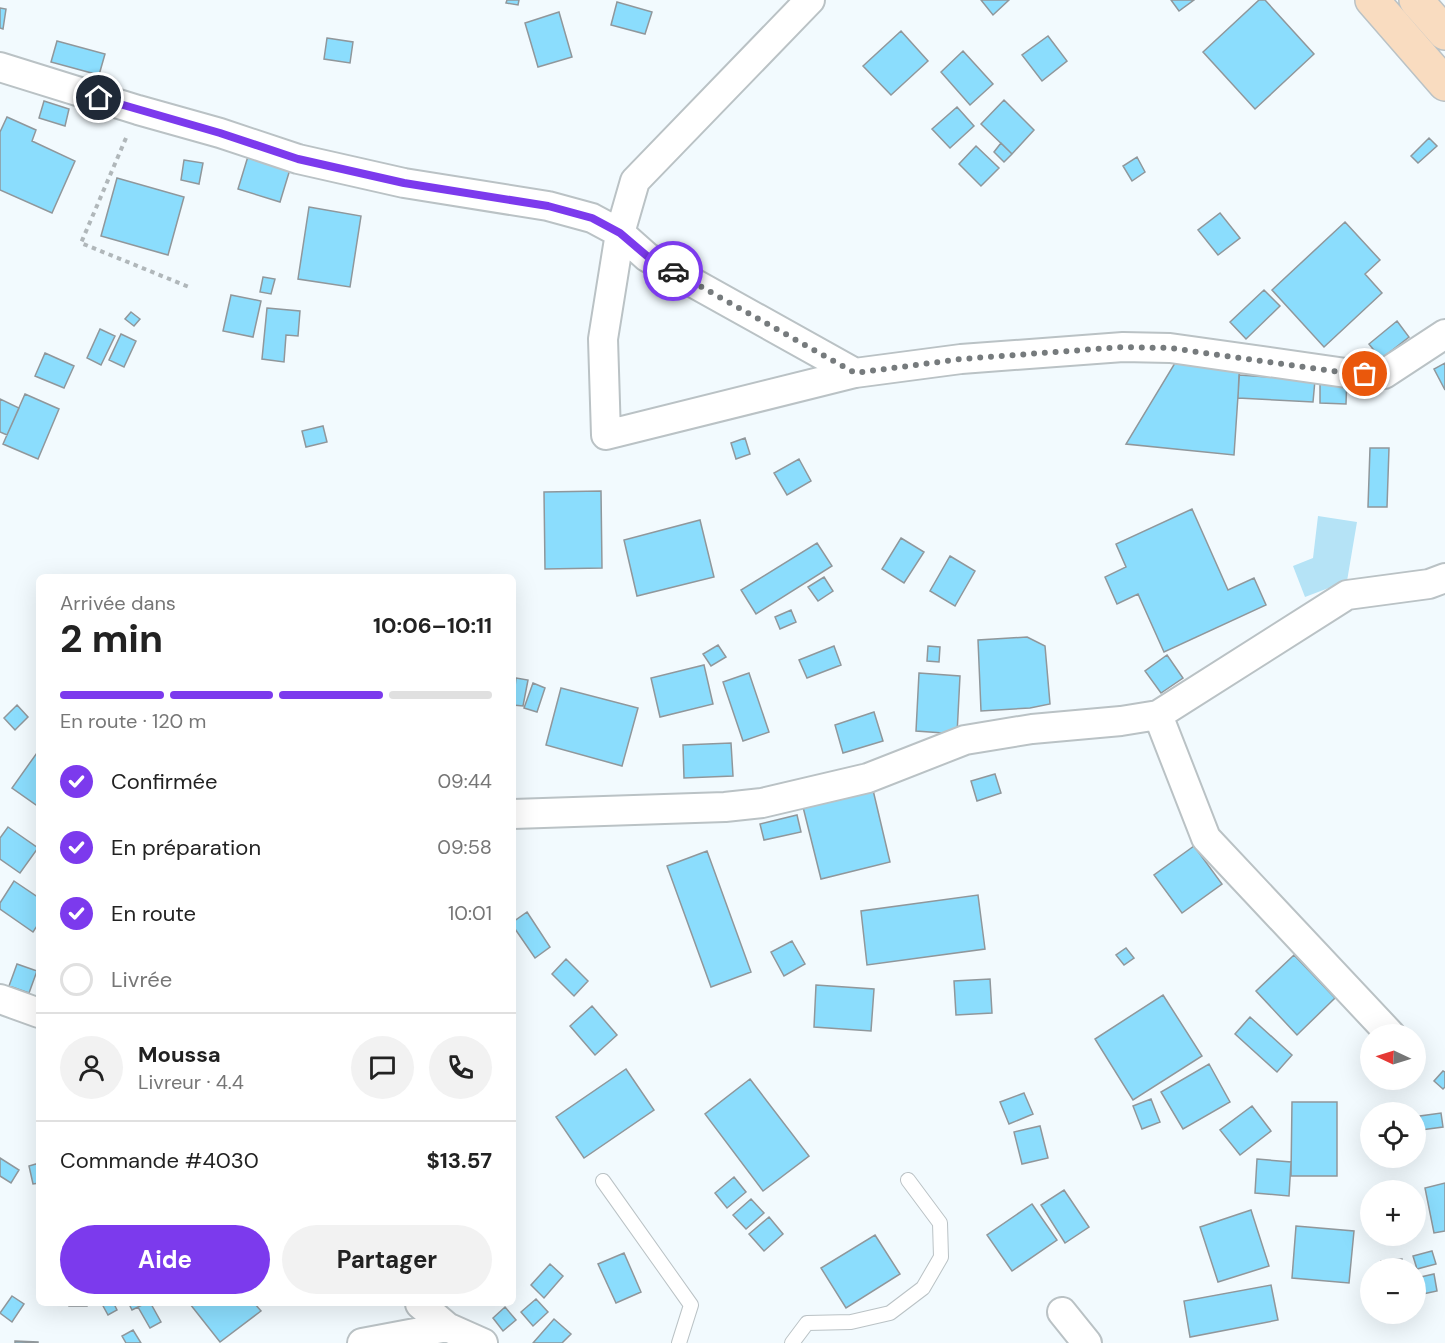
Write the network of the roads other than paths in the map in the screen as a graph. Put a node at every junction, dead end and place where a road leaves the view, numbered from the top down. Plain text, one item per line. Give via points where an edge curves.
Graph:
1 (810, 0) edge
2 (1372, 0) edge
3 (1416, 0) edge
4 (1445, 33) edge
5 (0, 67) edge
6 (1445, 84) edge
7 (620, 233) junction
8 (1445, 334) edge
9 (855, 373) junction
10 (1445, 578) edge
11 (1158, 715) junction
12 (516, 814) edge
13 (0, 999) edge
14 (36, 1012) edge
15 (1381, 1024) edge
16 (909, 1180) dead end
17 (603, 1181) dead end
18 (422, 1306) edge
19 (1062, 1312) dead end
20 (447, 1327) junction
21 (362, 1343) edge
22 (483, 1343) edge
23 (679, 1343) edge
24 (792, 1343) edge
25 (1087, 1343) edge

1 - 7 street via 635,182
2 - 6 main road
3 - 4 main road
5 - 7 street via 298,159 404,183 548,206 592,218
7 - 9 street via 647,256
7 - 9 street via 603,339 606,435
8 - 9 street via 1384,374 1346,373 1170,348 1123,347 961,359
10 - 11 street via 1429,584 1347,595
11 - 12 street via 965,741 868,778 762,803
11 - 15 street via 1206,838
13 - 14 street
16 - 24 lane via 940,1223 940,1257 923,1288 890,1312 850,1322 807,1323
17 - 23 lane via 691,1305
18 - 20 street
19 - 25 street
20 - 21 street
20 - 22 street

